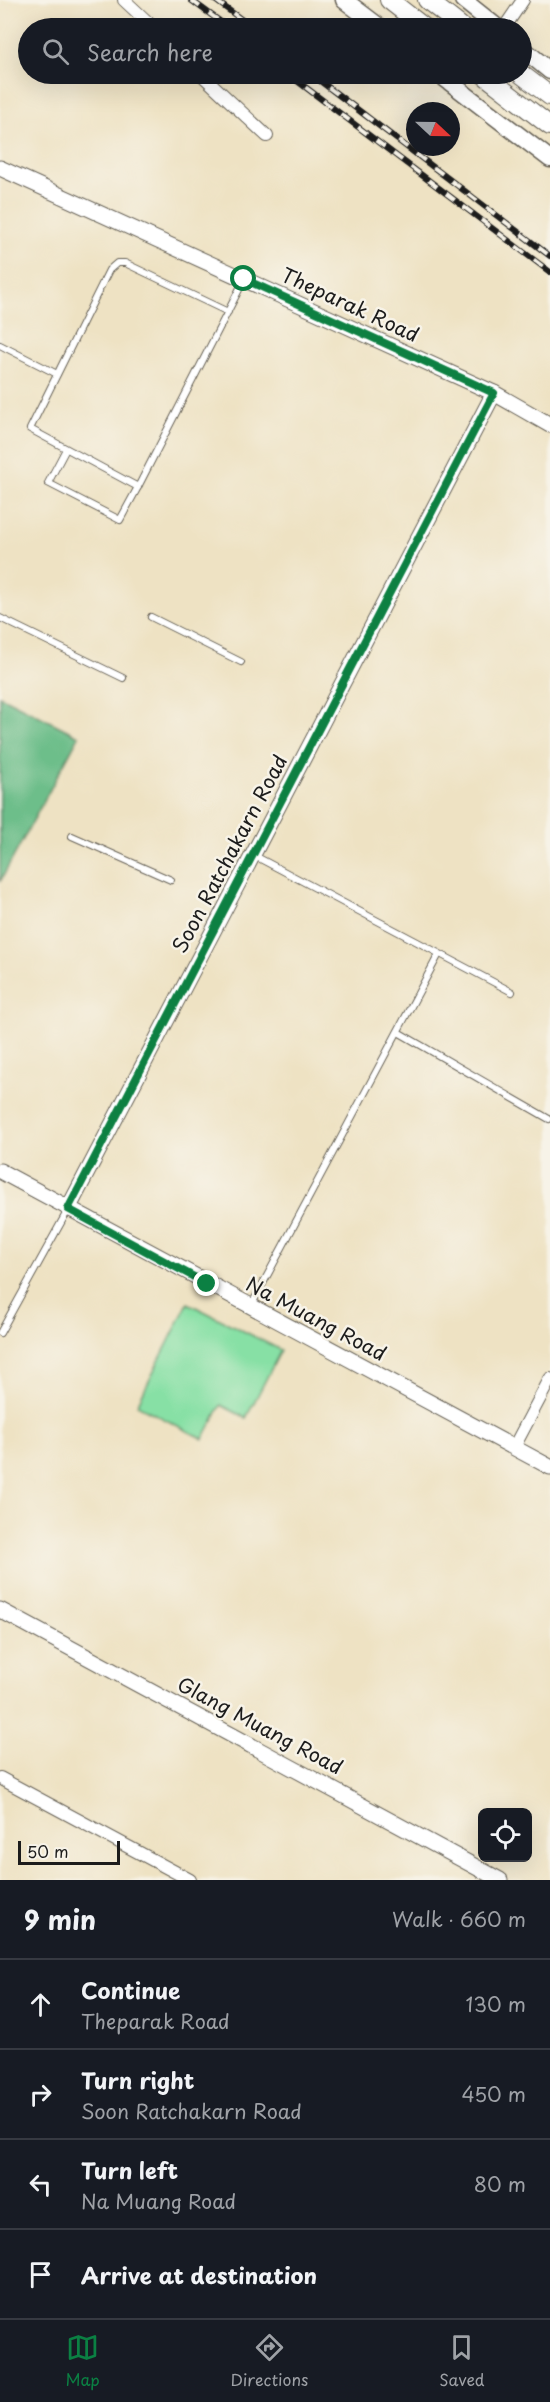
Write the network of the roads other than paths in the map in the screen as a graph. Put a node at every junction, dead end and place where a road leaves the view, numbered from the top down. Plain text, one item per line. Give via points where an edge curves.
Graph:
1 (124, 0) edge
2 (344, 0) edge
3 (389, 0) edge
4 (427, 0) edge
5 (463, 0) edge
6 (523, 0) edge
7 (143, 18) edge
8 (368, 18) edge
9 (412, 18) edge
10 (450, 18) edge
11 (486, 18) edge
12 (511, 18) edge
13 (532, 56) edge
14 (550, 71) edge
15 (532, 82) edge
16 (212, 84) edge
17 (452, 84) edge
18 (496, 84) edge
19 (550, 96) edge
20 (550, 126) edge
21 (267, 136) dead end
22 (550, 159) edge
23 (0, 168) edge
24 (244, 279) junction
25 (228, 312) junction
26 (0, 345) edge
27 (57, 374) junction
28 (494, 393) junction
29 (550, 425) edge
30 (66, 449) junction
31 (138, 488) junction
32 (151, 617) dead end
33 (0, 618) edge
34 (241, 662) dead end
35 (123, 678) dead end
36 (72, 836) dead end
37 (253, 855) junction
38 (171, 880) dead end
39 (439, 954) junction
40 (512, 992) dead end
41 (398, 1032) junction
42 (549, 1119) edge
43 (0, 1172) edge
44 (68, 1209) junction
45 (250, 1307) junction
46 (0, 1333) edge
47 (550, 1379) edge
48 (514, 1447) junction
49 (550, 1467) edge
50 (0, 1610) edge
51 (0, 1778) edge
52 (190, 1880) edge
53 (500, 1880) edge

1 - 7 street
2 - 8 main road
3 - 9 main road
4 - 10 main road
5 - 11 main road
6 - 12 street
13 - 14 main road
15 - 19 main road
16 - 21 street
17 - 22 main road
18 - 20 main road
23 - 24 street, Theparak Road
24 - 25 lane
24 - 28 street, Theparak Road
25 - 27 lane via 125,263 117,263 109,270
25 - 31 lane
26 - 27 lane
27 - 30 lane via 30,429
28 - 29 street, Theparak Road
28 - 37 street, Soon Ratchakarn Road
30 - 31 lane
30 - 31 lane via 48,483 120,520
32 - 34 lane
33 - 35 lane
36 - 38 lane
37 - 39 lane
37 - 44 street, Soon Ratchakarn Road
39 - 40 lane
39 - 41 lane
41 - 42 lane
41 - 45 lane
43 - 44 street, Na Muang Road
44 - 45 street, Na Muang Road
44 - 46 lane, Soon Ratchakarn Road
45 - 48 street, Na Muang Road
47 - 48 street
48 - 49 street, Na Muang Road
50 - 53 street, Glang Muang Road
51 - 52 street

